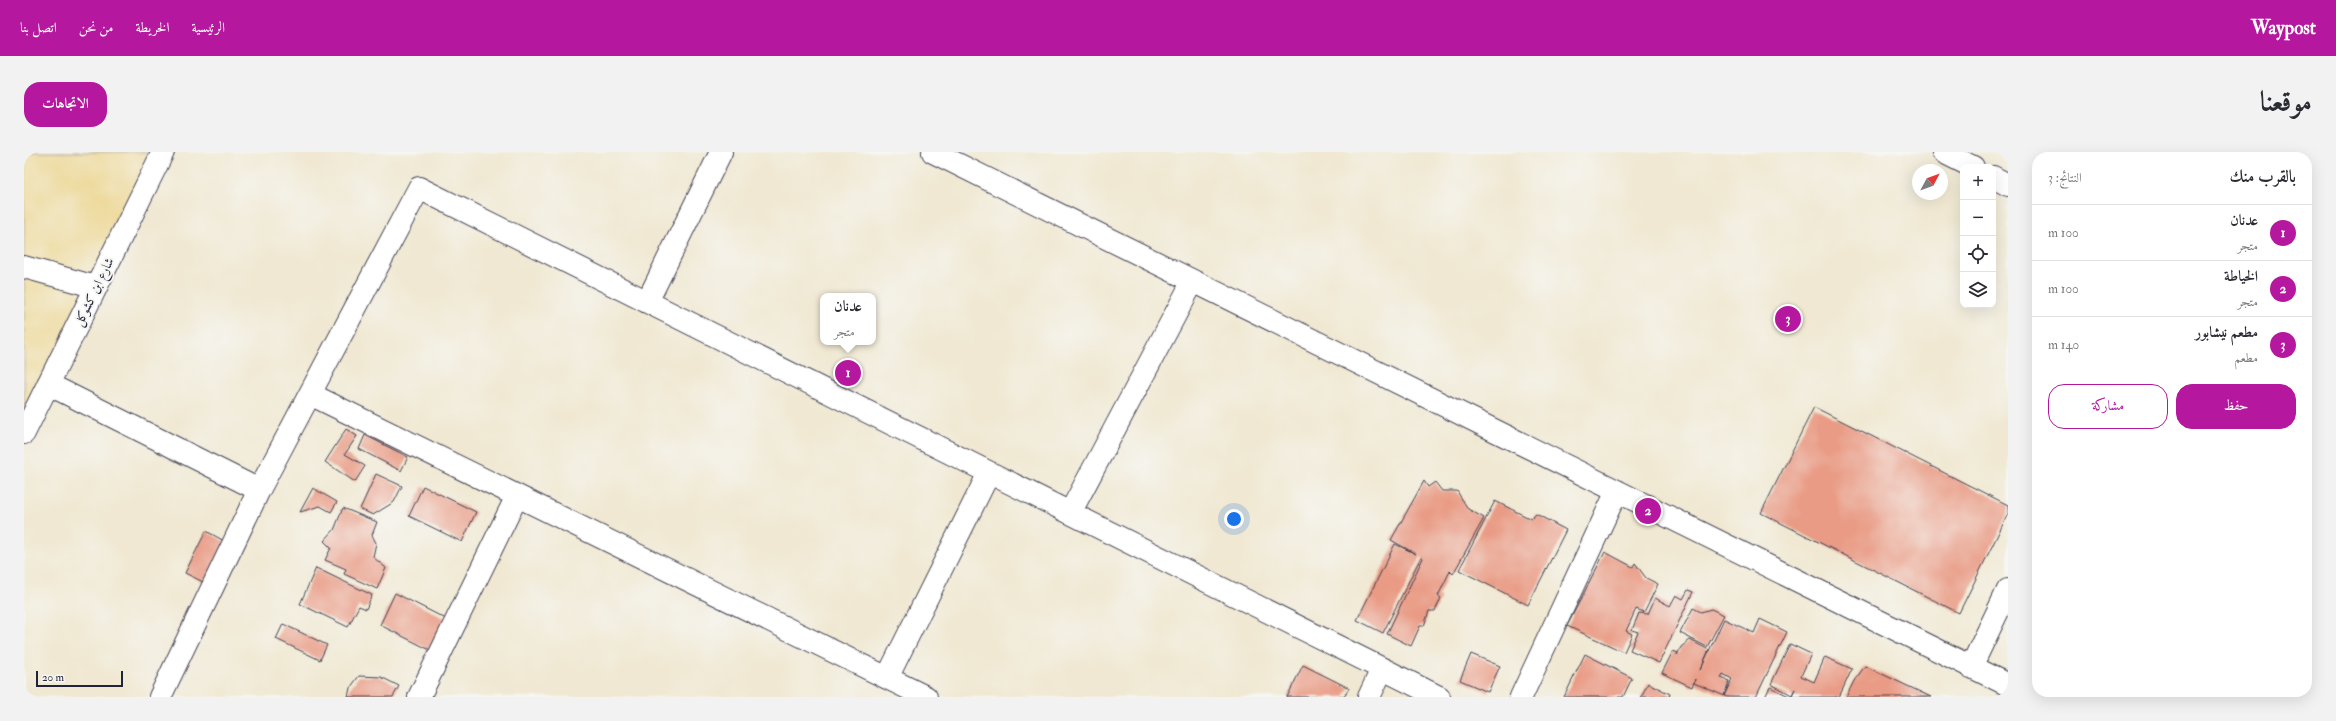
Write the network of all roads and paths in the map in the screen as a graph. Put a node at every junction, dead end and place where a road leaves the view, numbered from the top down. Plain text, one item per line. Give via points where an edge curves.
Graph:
1 (163, 152) edge
2 (721, 152) edge
3 (933, 152) edge
4 (1943, 152) edge
5 (1967, 164) edge
6 (1996, 179) edge
7 (2008, 185) edge
8 (24, 267) edge
9 (1193, 281) junction
10 (96, 287) junction
11 (647, 302) junction
12 (48, 384) junction
13 (310, 394) junction
14 (24, 433) edge
15 (989, 473) junction
16 (259, 490) junction
17 (1617, 491) junction
18 (517, 496) junction
19 (1070, 514) junction
20 (2008, 590) edge
21 (1971, 667) junction
22 (1382, 669) junction
23 (887, 678) junction
24 (2008, 685) edge
25 (426, 695) edge
26 (160, 697) edge
27 (926, 697) edge
28 (1369, 697) edge
29 (1438, 697) edge
30 (1521, 697) edge

1 - 10 street, شارع ابن كشوكل
2 - 11 street
3 - 9 street
4 - 5 street
6 - 7 street
8 - 10 street
9 - 17 street
9 - 19 street
10 - 12 street, شارع ابن كشوكل
11 - 13 street via 419,188
11 - 15 street
12 - 14 street, شارع ابن كشوكل
12 - 16 street
13 - 16 street
13 - 18 street
15 - 19 street
15 - 23 street
16 - 26 street
17 - 21 street
17 - 30 street
18 - 23 street
18 - 25 street
19 - 22 street
20 - 21 street
21 - 24 street
22 - 28 street
22 - 29 street
23 - 27 street

